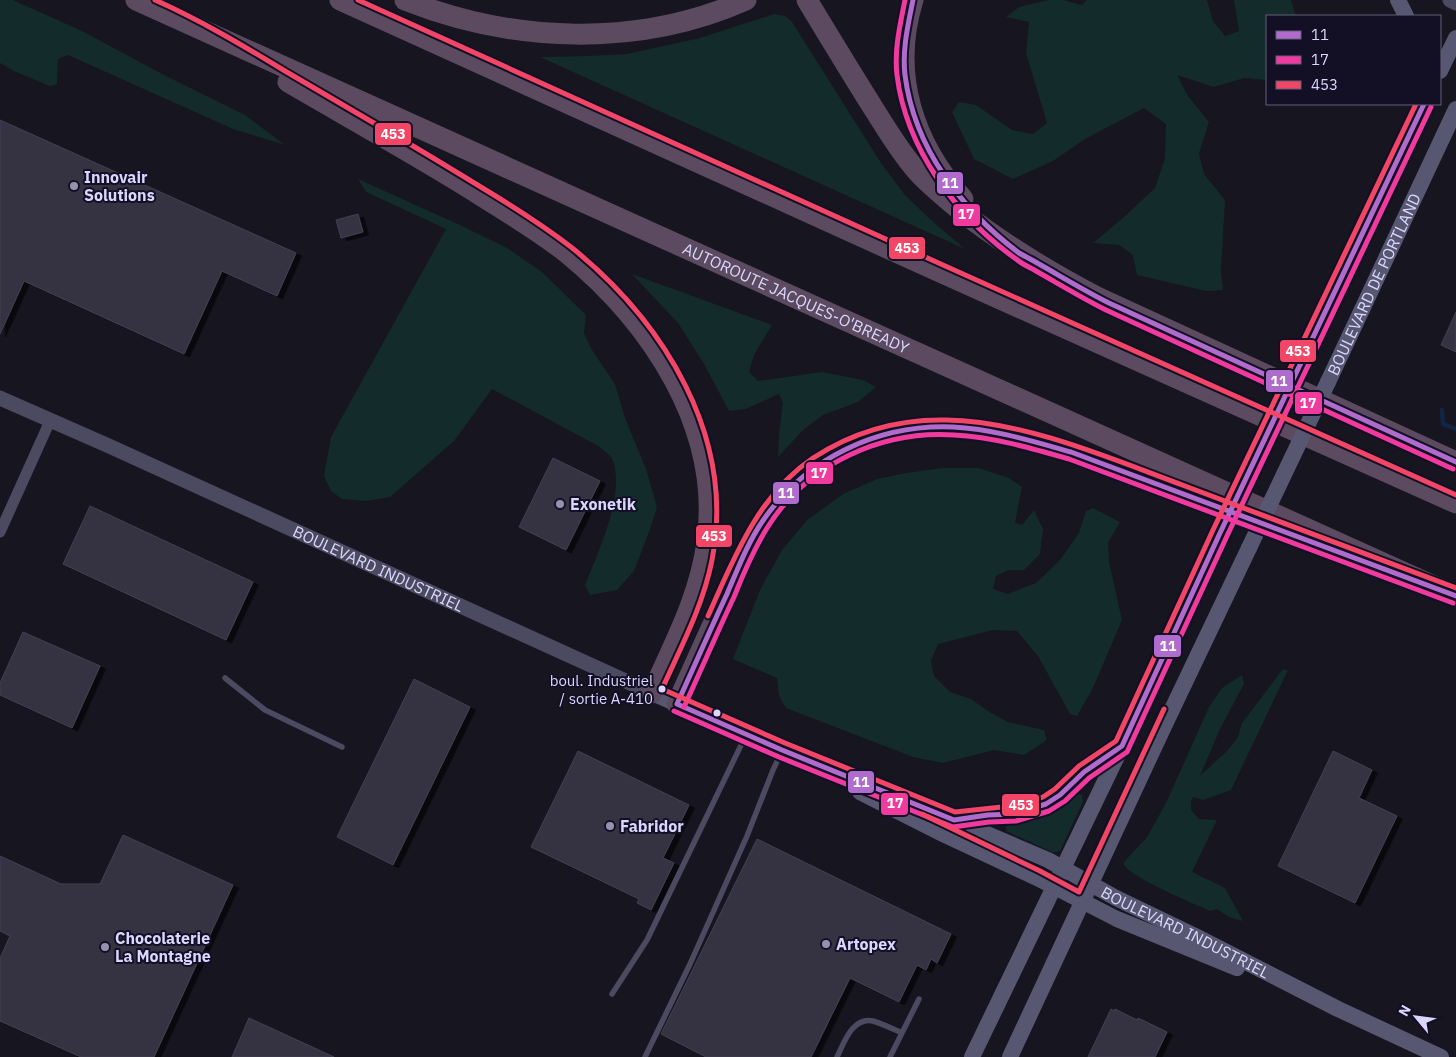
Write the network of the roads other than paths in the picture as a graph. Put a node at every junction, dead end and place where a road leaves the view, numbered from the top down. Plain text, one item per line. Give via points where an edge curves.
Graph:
1 (136, 0) edge
2 (340, 0) edge
3 (405, 0) edge
4 (746, 0) edge
5 (807, 0) edge
6 (914, 0) edge
7 (1398, 0) edge
8 (1450, 0) edge
9 (1456, 3) edge
10 (1406, 15) edge
11 (189, 24) junction
12 (1456, 38) edge
13 (1441, 70) edge
14 (1413, 105) edge
15 (1424, 105) edge
16 (1456, 109) edge
17 (1413, 126) junction
18 (1017, 251) junction
19 (0, 398) edge
20 (50, 421) junction
21 (1456, 462) edge
22 (1456, 503) edge
23 (0, 532) edge
24 (1451, 594) edge
25 (225, 678) dead end
26 (652, 693) junction
27 (677, 704) junction
28 (751, 737) junction
29 (1122, 746) junction
30 (342, 747) dead end
31 (782, 751) junction
32 (954, 820) junction
33 (1063, 869) junction
34 (1090, 885) junction
35 (1053, 887) junction
36 (1082, 902) junction
37 (612, 994) dead end
38 (919, 999) dead end
39 (1338, 1009) junction
40 (902, 1033) junction
41 (646, 1055) edge
42 (837, 1057) edge
43 (890, 1057) edge
44 (972, 1057) edge
45 (1010, 1057) edge
46 (1441, 1057) edge

1 - 11 highway, AUTOROUTE JACQUES-O'BREADY
2 - 22 highway
3 - 4 highway via 493,27 540,33 588,34 664,26 708,15
5 - 18 highway via 866,98 916,171 959,209
6 - 18 highway via 907,32 905,70 918,130 933,160 956,192
7 - 10 main road
8 - 9 street
11 - 24 highway, AUTOROUTE JACQUES-O'BREADY
11 - 26 highway via 438,169 545,237 612,296 651,344 677,384 695,427 705,466 709,509 708,540 699,582
12 - 13 main road
14 - 17 main road
15 - 17 main road, BOULEVARD DE PORTLAND
16 - 34 main road, BOULEVARD DE PORTLAND, bridge
17 - 29 main road, BOULEVARD DE PORTLAND, bridge
18 - 21 highway via 1109,302
19 - 20 street, BOULEVARD INDUSTRIEL
20 - 23 street
20 - 26 street, BOULEVARD INDUSTRIEL
24 - 27 highway via 1065,450 971,428 908,428 877,435 845,448 807,472 778,501 747,551
25 - 30 lane via 266,710
26 - 27 main road, BOULEVARD INDUSTRIEL
27 - 28 main road, BOULEVARD INDUSTRIEL
28 - 31 main road, BOULEVARD INDUSTRIEL
28 - 37 lane via 647,940
29 - 32 main road via 1046,804 1015,814
29 - 33 main road, BOULEVARD DE PORTLAND
31 - 32 main road, BOULEVARD INDUSTRIEL
31 - 35 main road, BOULEVARD INDUSTRIEL
31 - 41 lane via 690,964
32 - 33 main road, BOULEVARD INDUSTRIEL
33 - 34 main road, BOULEVARD INDUSTRIEL
33 - 35 main road, BOULEVARD DE PORTLAND
34 - 36 main road, BOULEVARD DE PORTLAND
34 - 39 main road, BOULEVARD INDUSTRIEL
35 - 36 main road, BOULEVARD INDUSTRIEL
35 - 44 main road, BOULEVARD DE PORTLAND
36 - 39 main road, BOULEVARD INDUSTRIEL
36 - 45 main road, BOULEVARD DE PORTLAND
38 - 40 lane
39 - 46 main road, BOULEVARD INDUSTRIEL
40 - 42 lane via 872,1021 860,1023 848,1033
40 - 43 lane

